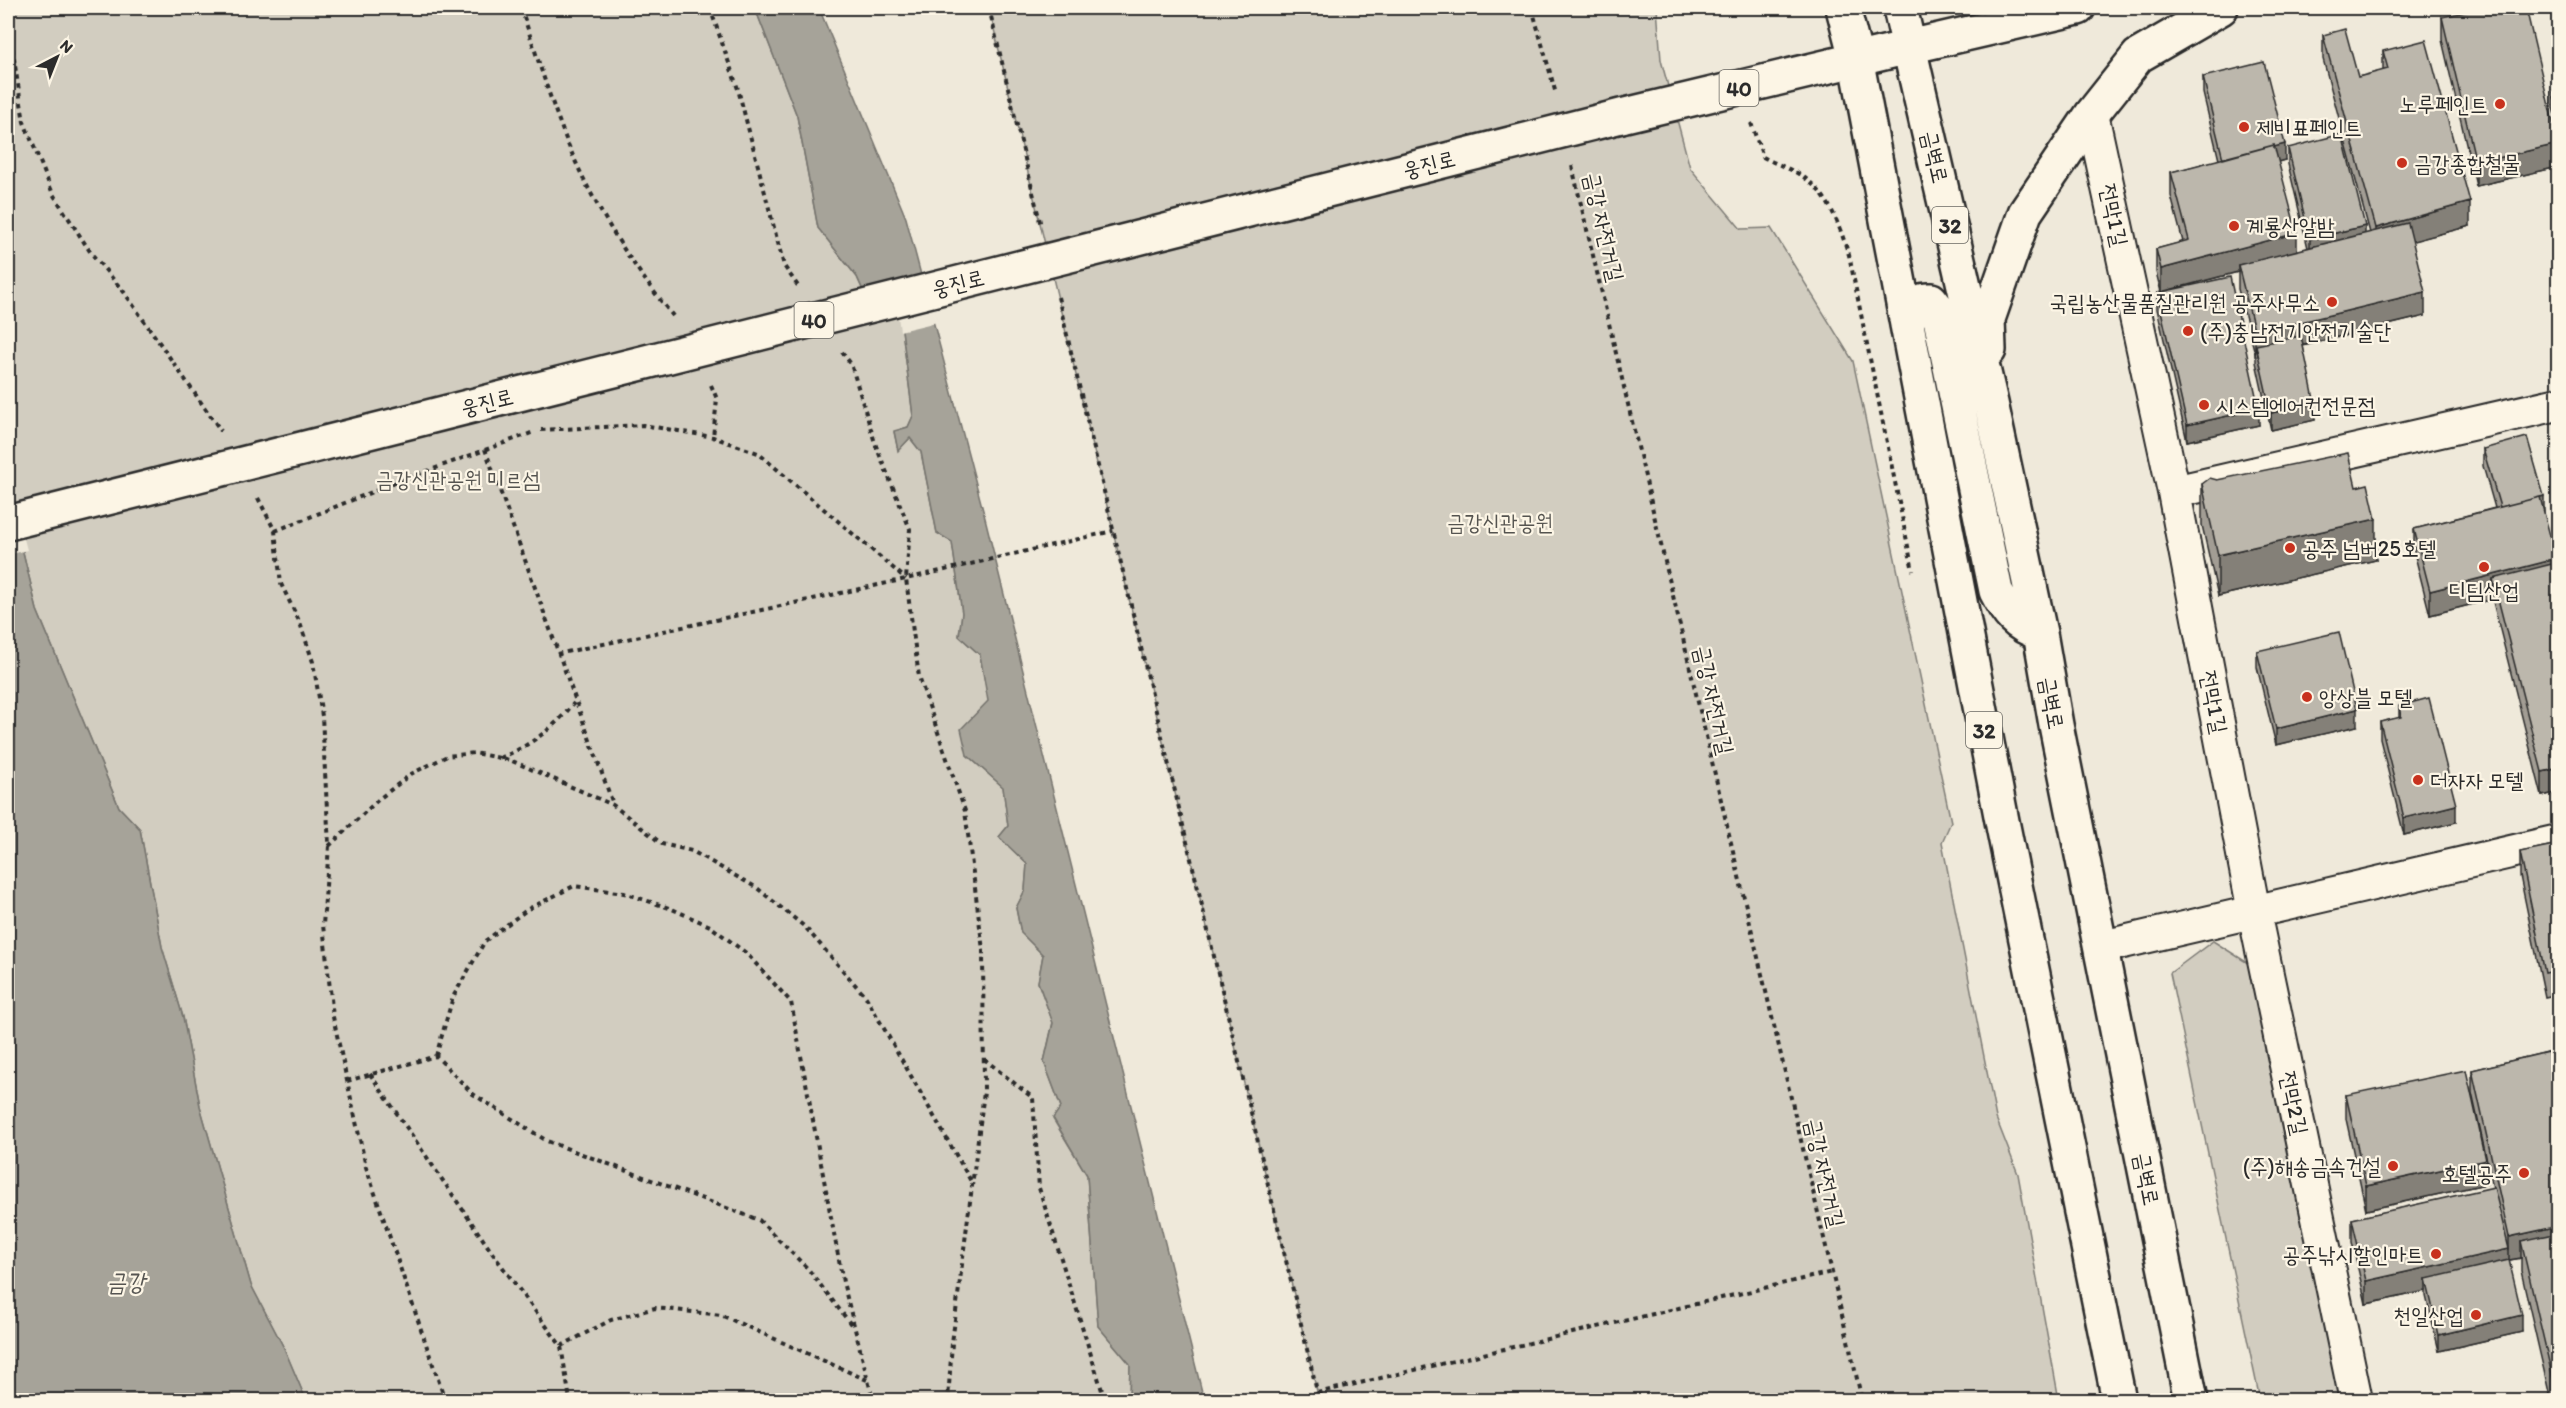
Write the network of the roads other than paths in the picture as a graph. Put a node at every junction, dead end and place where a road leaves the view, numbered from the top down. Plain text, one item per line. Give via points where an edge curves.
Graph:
1 (1843, 8) edge
2 (1899, 8) edge
3 (2078, 8) edge
4 (2221, 8) edge
5 (1909, 47) junction
6 (1856, 58) junction
7 (2092, 114) junction
8 (1907, 325) junction
9 (1991, 403) junction
10 (2559, 404) edge
11 (2174, 492) junction
12 (8, 523) edge
13 (2040, 633) junction
14 (2559, 841) edge
15 (2254, 912) junction
16 (2102, 947) junction
17 (2119, 1401) edge
18 (2191, 1401) edge
19 (2356, 1401) edge

1 - 6 main road, 32
2 - 5 main road, 금벽로 / 32
3 - 5 main road
4 - 7 main road via 2138,56
5 - 6 main road, 웅진로 / 40
5 - 9 main road, 금벽로 / 32
6 - 8 main road, 32
6 - 12 main road, 웅진로 / 40, bridge
7 - 9 main road via 2025,213 1988,319
7 - 11 street, 전막1길
8 - 13 main road via 1915,303 1931,300 1938,309 1996,591 2008,615 2025,629
8 - 17 main road, 32
9 - 13 main road, 금벽로 / 32
10 - 11 street
11 - 15 street, 전막1길
13 - 16 main road, 금벽로 / 32
14 - 15 street
15 - 16 street
15 - 19 street, 전막2길
16 - 18 main road, 금벽로 / 32

